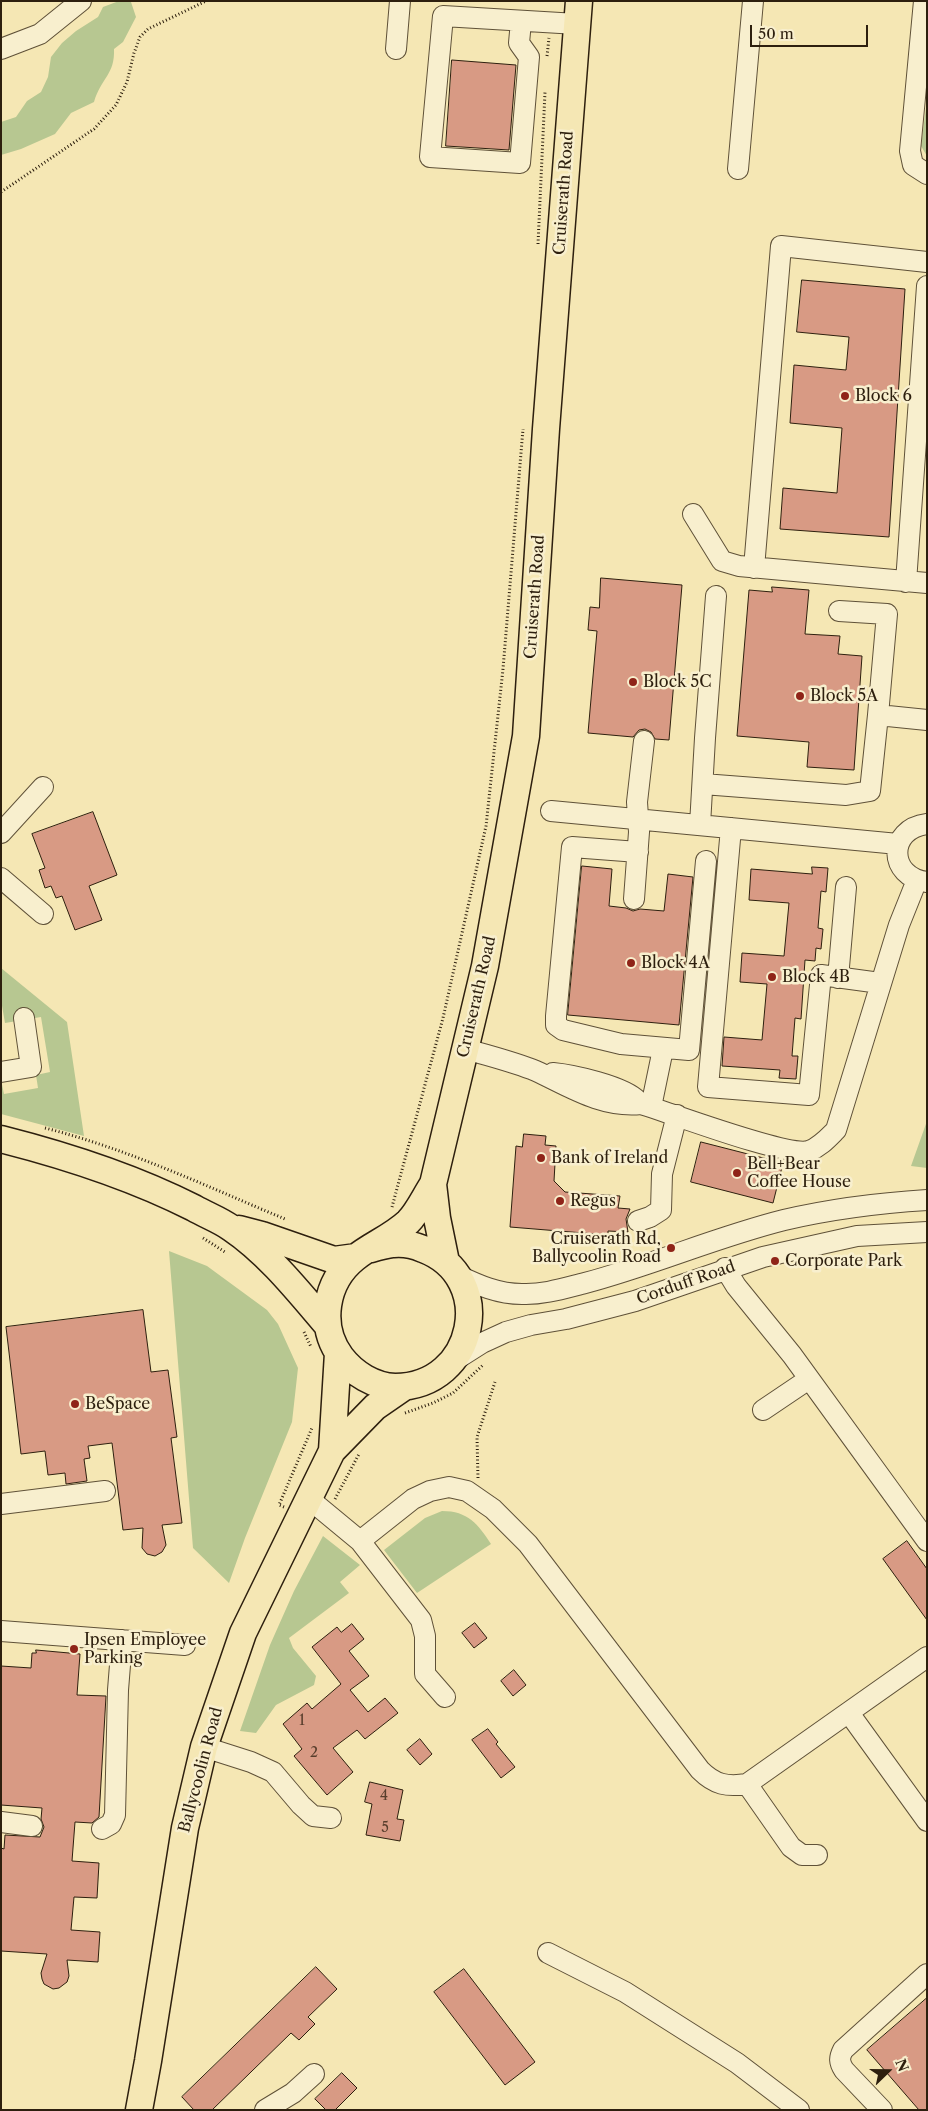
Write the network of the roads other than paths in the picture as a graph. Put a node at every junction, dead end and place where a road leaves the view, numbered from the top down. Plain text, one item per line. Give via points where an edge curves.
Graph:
1 (81, 1) edge
2 (400, 1) edge
3 (753, 1) edge
4 (924, 1) edge
5 (578, 13) edge
6 (521, 21) junction
7 (1, 49) edge
8 (396, 49) dead end
9 (922, 67) edge
10 (738, 169) dead end
11 (927, 174) edge
12 (927, 262) edge
13 (927, 286) edge
14 (693, 514) dead end
15 (754, 568) junction
16 (906, 582) junction
17 (927, 583) edge
18 (716, 596) dead end
19 (839, 611) dead end
20 (878, 715) junction
21 (927, 720) edge
22 (644, 741) dead end
23 (703, 784) junction
24 (43, 787) dead end
25 (552, 810) dead end
26 (637, 820) junction
27 (927, 824) edge
28 (700, 826) junction
29 (731, 828) junction
30 (1, 833) edge
31 (898, 844) junction
32 (638, 852) junction
33 (706, 861) dead end
34 (1, 878) edge
35 (922, 881) edge
36 (846, 887) dead end
37 (634, 899) dead end
38 (43, 914) dead end
39 (838, 978) junction
40 (880, 984) junction
41 (24, 1018) dead end
42 (663, 1048) junction
43 (466, 1049) junction
44 (1, 1072) edge
45 (646, 1106) junction
46 (677, 1115) junction
47 (1, 1140) edge
48 (433, 1184) junction
49 (927, 1200) edge
50 (638, 1221) dead end
51 (231, 1227) junction
52 (927, 1232) edge
53 (363, 1253) junction
54 (725, 1268) junction
55 (452, 1269) junction
56 (328, 1325) junction
57 (325, 1352) junction
58 (452, 1362) junction
59 (809, 1378) junction
60 (404, 1386) junction
61 (763, 1410) dead end
62 (332, 1451) junction
63 (106, 1491) dead end
64 (1, 1504) edge
65 (312, 1508) junction
66 (360, 1541) junction
67 (927, 1541) edge
68 (1, 1631) edge
69 (122, 1640) junction
70 (185, 1645) dead end
71 (927, 1657) edge
72 (444, 1697) dead end
73 (849, 1713) junction
74 (204, 1747) junction
75 (747, 1784) junction
76 (331, 1818) dead end
77 (927, 1821) edge
78 (1, 1822) edge
79 (32, 1826) dead end
80 (102, 1829) dead end
81 (817, 1855) dead end
82 (548, 1953) dead end
83 (927, 1974) edge
84 (314, 2074) dead end
85 (139, 2110) edge
86 (265, 2110) edge
87 (798, 2110) edge
88 (882, 2110) edge

1 - 7 street via 40,34
2 - 8 street
3 - 10 street
4 - 9 street
5 - 6 street via 550,22
5 - 43 main road, Cruiserath Road via 526,736 499,898
6 - 6 street via 443,16 430,157 520,163 528,58 519,43
9 - 11 street via 910,151 913,165
12 - 15 street via 781,246
13 - 16 street
14 - 15 street via 722,561
15 - 16 street
16 - 17 street
18 - 23 street
19 - 20 street via 887,614
20 - 21 street
20 - 23 street via 870,791 846,796
22 - 26 street
23 - 28 street
24 - 30 street
25 - 26 street
26 - 28 street
26 - 32 street
27 - 31 street via 910,829
28 - 29 street
29 - 31 street
29 - 39 street via 708,1088 809,1095 821,975
31 - 35 street via 898,862 903,870
32 - 37 street
32 - 42 street via 572,847 556,1025 563,1030 621,1044
33 - 42 street via 689,1050
34 - 38 street
35 - 40 street via 899,925
36 - 39 street
39 - 40 street
40 - 46 street via 836,1130 823,1143 808,1151 790,1150
41 - 44 street via 31,1068
42 - 45 street
43 - 45 street via 534,1071 570,1075 605,1085 634,1096
43 - 48 main road, Cruiserath Road
45 - 46 street
46 - 50 street via 662,1174 661,1210
47 - 51 main road via 48,1151 115,1173 160,1191
48 - 53 main road, Cruiserath Road via 409,1221
48 - 55 main road, Cruiserath Road via 437,1218
49 - 55 street, Corduff Road via 878,1203 785,1220 614,1275 549,1292 502,1293 480,1286
51 - 53 main road via 334,1260
51 - 56 main road via 266,1257
52 - 54 street, Corduff Road via 857,1236
53 - 55 main road via 394,1244 415,1246 431,1252
53 - 56 main road via 336,1280 329,1296
54 - 58 street, Corduff Road via 635,1302 506,1332
54 - 59 street
55 - 58 main road via 466,1292 470,1315 465,1341
56 - 57 main road via 330,1338
57 - 60 main road via 367,1379 379,1384
57 - 62 main road, Ballycoolin Road
58 - 60 main road via 438,1375 419,1384
59 - 61 street
59 - 67 street
60 - 62 main road, Ballycoolin Road via 375,1407
62 - 65 main road, Ballycoolin Road
63 - 64 street
65 - 66 street
65 - 74 main road, Ballycoolin Road via 243,1633
66 - 72 street via 421,1620 425,1636 425,1674
66 - 75 street via 414,1499 430,1491 449,1487 467,1491 494,1509 528,1544 700,1770 710,1780 723,1785
68 - 69 street
69 - 70 street
69 - 80 street via 117,1698 115,1815 111,1824
71 - 73 street
73 - 75 street
73 - 77 street
74 - 76 street via 272,1772 313,1816
74 - 85 main road, Ballycoolin Road via 185,1828
75 - 81 street via 791,1847 802,1855
78 - 79 street
82 - 87 street via 633,1997 737,2063
83 - 88 street via 840,2056 844,2070
84 - 86 street via 293,2093

